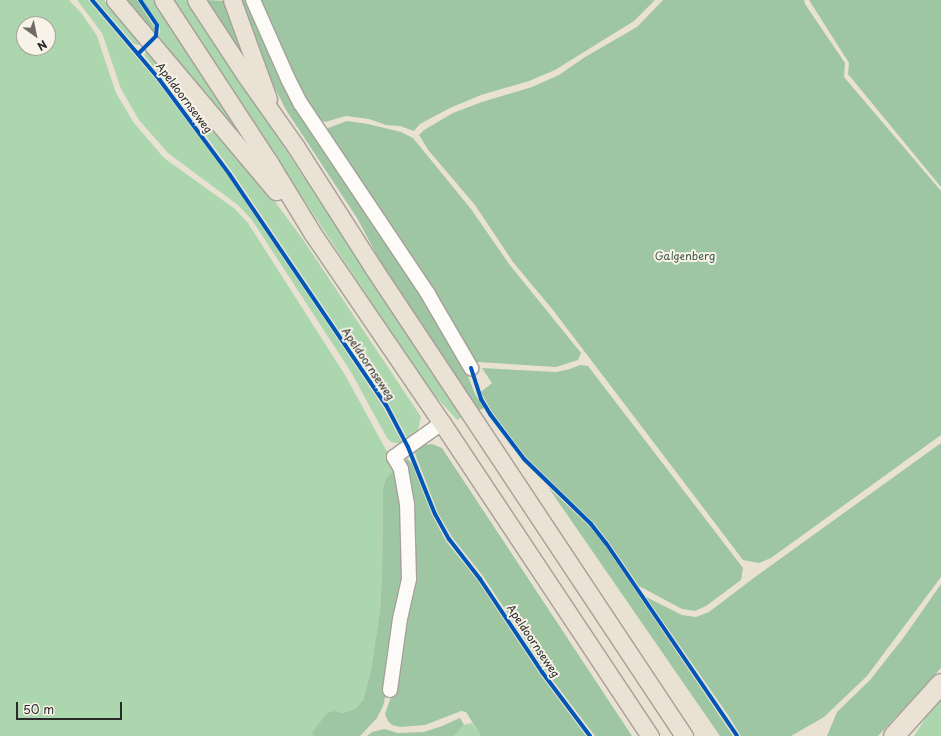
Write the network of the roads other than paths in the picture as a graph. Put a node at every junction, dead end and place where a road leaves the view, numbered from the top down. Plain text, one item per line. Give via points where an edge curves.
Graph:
1 (115, 0) edge
2 (163, 0) edge
3 (196, 0) edge
4 (232, 0) edge
5 (253, 0) edge
6 (273, 114) junction
7 (313, 234) junction
8 (471, 368) dead end
9 (442, 423) junction
10 (941, 684) edge
11 (390, 690) dead end
12 (650, 736) edge
13 (684, 736) edge
14 (894, 736) edge

1 - 7 main road
2 - 7 main road
3 - 6 main road
4 - 6 main road
5 - 8 street via 301,104 428,294
6 - 13 main road
7 - 9 main road
9 - 11 street via 394,457 401,469 406,504 408,579
9 - 12 main road
10 - 14 highway

